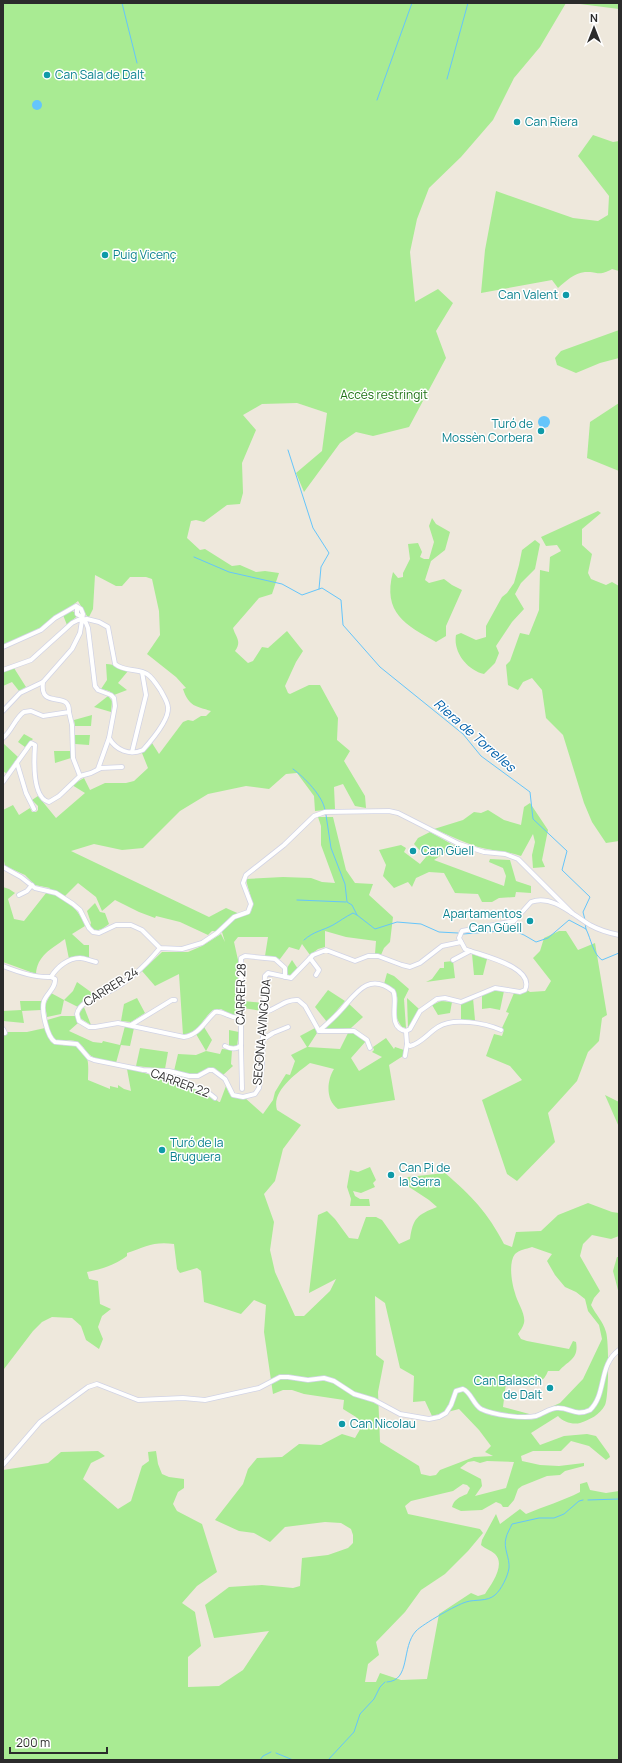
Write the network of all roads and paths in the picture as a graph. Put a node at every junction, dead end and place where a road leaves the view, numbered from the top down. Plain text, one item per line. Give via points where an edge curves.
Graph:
1 (82, 618) junction
2 (3, 647) edge
3 (3, 670) edge
4 (142, 672) junction
5 (43, 682) junction
6 (3, 711) edge
7 (69, 712) junction
8 (3, 738) edge
9 (108, 738) junction
10 (132, 752) junction
11 (17, 763) junction
12 (122, 766) dead end
13 (98, 769) junction
14 (80, 776) junction
15 (3, 782) edge
16 (34, 809) dead end
17 (3, 868) edge
18 (32, 885) junction
19 (19, 895) dead end
20 (572, 914) junction
21 (619, 935) edge
22 (461, 942) junction
23 (160, 948) junction
24 (470, 951) junction
25 (310, 958) junction
26 (453, 960) dead end
27 (96, 962) dead end
28 (3, 966) edge
29 (316, 975) dead end
30 (51, 977) junction
31 (285, 977) junction
32 (175, 1000) dead end
33 (264, 1012) junction
34 (241, 1017) junction
35 (130, 1025) junction
36 (288, 1027) dead end
37 (501, 1030) dead end
38 (319, 1031) junction
39 (406, 1031) junction
40 (262, 1040) junction
41 (407, 1044) junction
42 (241, 1045) junction
43 (225, 1046) dead end
44 (370, 1048) dead end
45 (405, 1056) dead end
46 (143, 1070) junction
47 (242, 1089) dead end
48 (215, 1098) dead end
49 (619, 1350) edge
50 (3, 1465) edge

1 - 2 street via 82,609 76,606 35,634
1 - 3 street via 72,623 32,660
1 - 4 street via 106,626 115,664
1 - 5 street via 79,635 73,648
1 - 9 street via 88,628 95,686 98,690 110,694 114,701
4 - 10 street via 146,695
4 - 10 street via 150,676 158,687 167,703 168,711 162,725 145,748
5 - 6 street via 20,693
5 - 7 street via 44,696 62,700 67,704
7 - 8 street via 43,716 24,712
7 - 14 street via 73,758
9 - 10 street via 120,750
9 - 13 street
11 - 14 street via 28,745 34,743 36,782 40,795 47,802 59,796
11 - 15 street
11 - 16 street via 26,796
12 - 13 street
13 - 14 street
17 - 18 street
18 - 19 street
18 - 23 street via 56,893 74,904 93,932 99,933 116,925 131,925 142,930
20 - 21 street via 585,922
20 - 22 street via 554,903 534,901 528,904 514,921 462,931 459,938
20 - 23 street via 520,860 512,856 484,852 459,844 394,812 325,812 314,816 284,845 246,875 243,883 250,904 248,912 234,917 202,943 182,950
22 - 24 street via 465,949
22 - 25 street, SEGONA AVINGUDA via 442,946 412,966 404,966 374,956 355,961 326,950
23 - 35 street, CARRER 24 via 136,974 112,990 97,996 78,1011 78,1020 87,1027 116,1022
24 - 26 street
24 - 39 street via 516,969 525,980 525,990 520,992 495,988 461,1002 437,999 420,1011 410,1029
25 - 29 street via 319,970
25 - 31 street, SEGONA AVINGUDA via 293,977
27 - 30 street via 81,958 72,959 59,967
28 - 30 street via 40,977
30 - 46 street, SEGONA AVINGUDA via 55,979 55,984 43,1007 48,1034 52,1040 60,1044 77,1044 94,1060
31 - 33 street, SEGONA AVINGUDA via 268,973 265,976
31 - 34 street, CARRER 28 via 285,968 278,960 242,957
32 - 35 street
33 - 38 street via 287,1001 298,1000 305,1006
33 - 40 street, SEGONA AVINGUDA
34 - 35 street, CARRER 24 via 233,1018 216,1011 200,1029 184,1037
34 - 42 street, CARRER 28
36 - 40 street
37 - 41 street via 476,1022 444,1024 415,1045
38 - 39 street via 355,992 371,984 386,986 394,994 393,1016 401,1030
38 - 44 street via 354,1031 367,1040
39 - 41 street
40 - 46 street, SEGONA AVINGUDA via 259,1088 250,1096 233,1095 225,1079 213,1070 192,1077 169,1071
41 - 45 street
42 - 43 street via 236,1049
42 - 47 street, CARRER 28
46 - 48 street, CARRER 22 via 205,1090
49 - 50 street via 607,1363 594,1405 590,1410 581,1413 557,1408 531,1417 494,1413 478,1407 468,1392 461,1389 456,1391 446,1413 434,1419 424,1419 400,1414 324,1378 304,1380 286,1376 259,1388 210,1399 135,1400 97,1384 88,1387 37,1424

